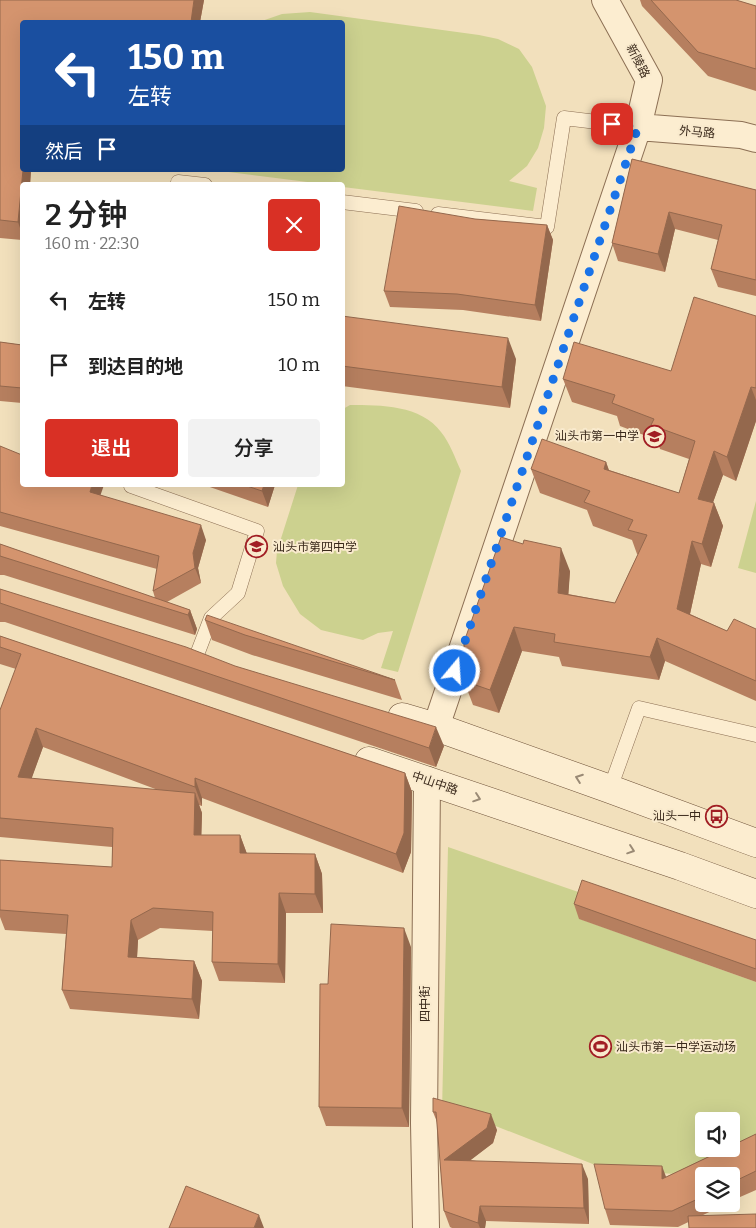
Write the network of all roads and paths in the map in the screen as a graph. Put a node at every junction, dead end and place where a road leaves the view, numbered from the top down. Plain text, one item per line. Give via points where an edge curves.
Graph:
1 (605, 0) edge
2 (638, 127) junction
3 (756, 138) edge
4 (345, 202) edge
5 (134, 487) edge
6 (200, 653) edge
7 (380, 710) edge
8 (436, 727) junction
9 (756, 735) edge
10 (343, 752) edge
11 (427, 780) junction
12 (610, 789) junction
13 (756, 843) edge
14 (756, 894) edge
15 (426, 1228) edge

1 - 2 street, 新陵路 via 649,80
2 - 3 street, 外马路
2 - 4 lane via 564,118 547,227
2 - 8 street, 新陵路
5 - 6 lane via 257,531 238,593 210,618
7 - 8 main road
12 -> 8 main road
9 - 12 lane via 639,708
10 - 11 main road, 中山中路
11 -> 14 main road, 中山中路
11 - 15 street, 四中街
12 - 13 main road

